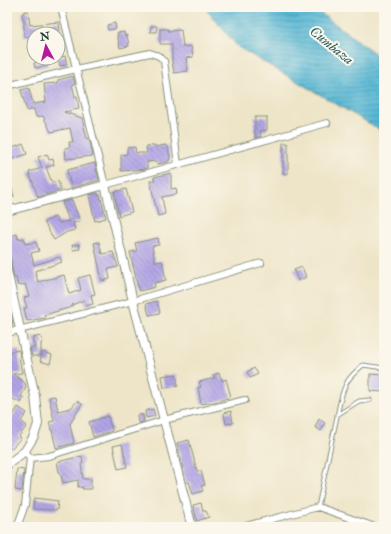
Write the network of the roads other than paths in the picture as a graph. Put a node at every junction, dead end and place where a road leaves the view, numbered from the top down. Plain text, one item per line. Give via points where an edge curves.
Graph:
1 (60, 7) edge
2 (76, 69) junction
3 (7, 86) edge
4 (327, 123) dead end
5 (178, 164) junction
6 (105, 185) junction
7 (7, 211) edge
8 (261, 263) dead end
9 (7, 271) edge
10 (133, 301) junction
11 (21, 329) junction
12 (7, 333) edge
13 (384, 368) edge
14 (245, 400) dead end
15 (370, 400) dead end
16 (337, 416) junction
17 (164, 420) junction
18 (24, 450) junction
19 (30, 458) junction
20 (7, 465) edge
21 (318, 508) junction
22 (17, 527) edge
23 (192, 527) edge
24 (242, 527) edge
25 (375, 527) edge

1 - 2 street
2 - 3 street
2 - 5 street via 150,53 159,56 164,61
2 - 6 street
4 - 5 street
5 - 6 street
6 - 7 street
6 - 10 street
8 - 10 street
9 - 11 street
10 - 11 street
10 - 17 street
11 - 12 street
11 - 18 street via 38,424 34,436
13 - 16 lane via 362,365 349,377
14 - 17 street
15 - 16 lane via 359,401
16 - 21 lane
17 - 19 street via 49,456
17 - 23 street
18 - 19 street
18 - 20 street
19 - 22 street via 25,505
21 - 24 street
21 - 25 street

